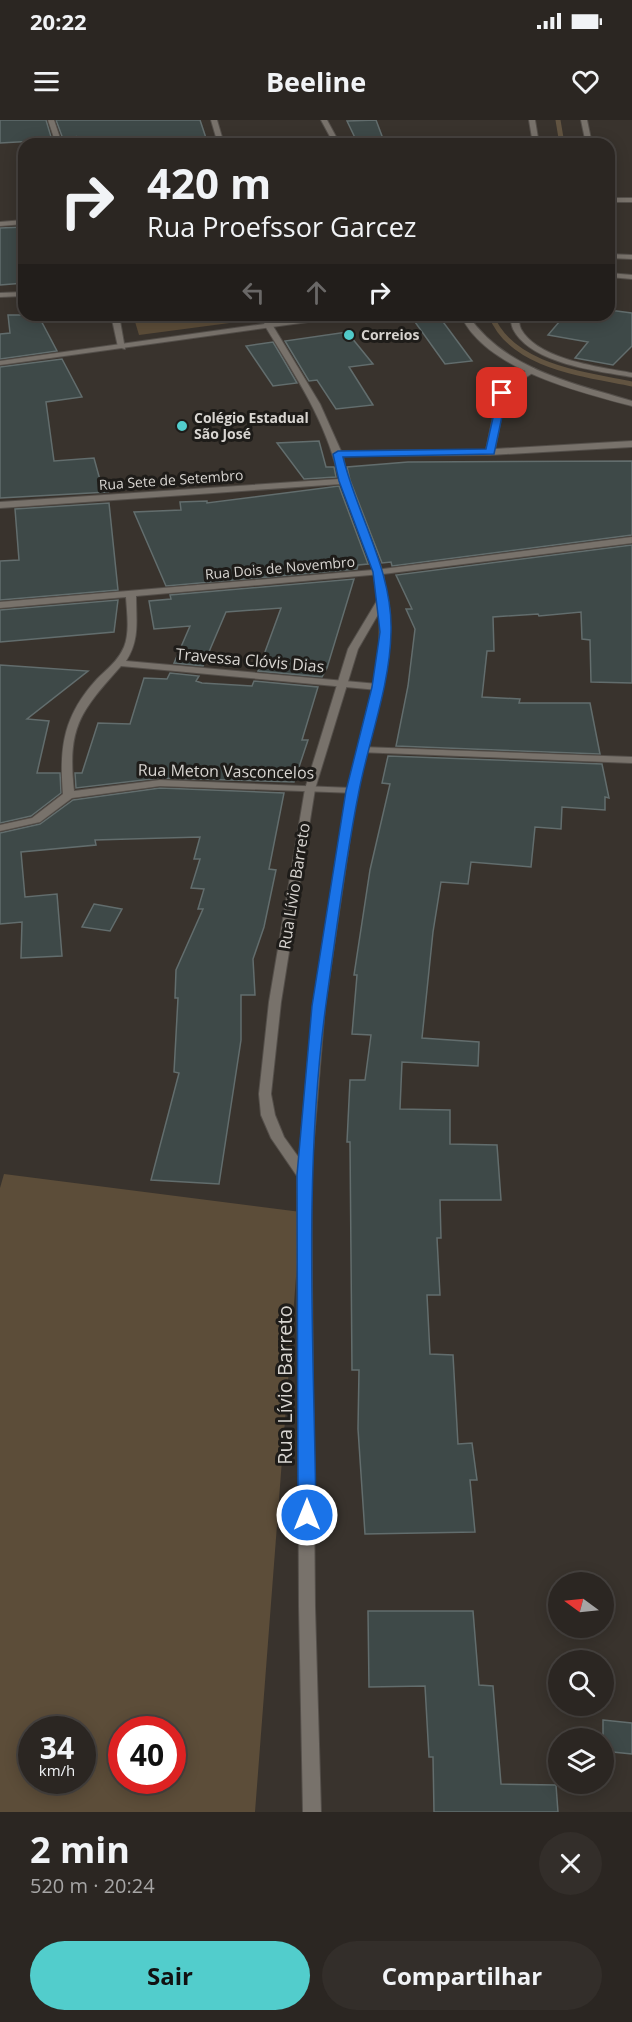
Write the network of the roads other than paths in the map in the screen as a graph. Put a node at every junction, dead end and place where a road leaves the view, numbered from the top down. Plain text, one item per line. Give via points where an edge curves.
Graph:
1 (51, 120) edge
2 (214, 120) edge
3 (324, 120) edge
4 (532, 120) edge
5 (584, 120) edge
6 (57, 138) edge
7 (219, 138) edge
8 (334, 138) edge
9 (535, 138) edge
10 (588, 138) edge
11 (615, 200) edge
12 (632, 200) edge
13 (18, 222) edge
14 (0, 224) edge
15 (615, 256) edge
16 (632, 257) edge
17 (615, 276) edge
18 (632, 277) edge
19 (18, 294) edge
20 (0, 295) edge
21 (116, 321) edge
22 (268, 321) edge
23 (303, 321) edge
24 (468, 321) edge
25 (515, 321) edge
26 (269, 326) junction
27 (122, 347) junction
28 (0, 363) edge
29 (531, 370) junction
30 (632, 375) edge
31 (632, 405) edge
32 (632, 444) edge
33 (490, 452) junction
34 (338, 454) junction
35 (344, 481) junction
36 (0, 505) edge
37 (632, 540) edge
38 (378, 572) junction
39 (131, 595) junction
40 (382, 600) junction
41 (0, 605) edge
42 (119, 663) junction
43 (342, 683) junction
44 (378, 687) junction
45 (362, 750) junction
46 (632, 760) edge
47 (310, 789) junction
48 (352, 791) junction
49 (69, 795) junction
50 (0, 828) edge
51 (304, 1175) junction
52 (312, 1812) edge

1 - 6 street
2 - 7 street
3 - 8 street
4 - 9 street
5 - 10 street
11 - 12 street
13 - 14 street
15 - 16 street
17 - 18 street
19 - 20 street
21 - 27 street
22 - 26 street, Rua Lívio Barreto
23 - 26 street
24 - 29 street via 482,339
25 - 30 street via 517,329 532,344 557,358
26 - 27 street
26 - 34 street, Rua Lívio Barreto via 316,404
27 - 28 street
29 - 31 street
29 - 33 street via 502,393
32 - 33 street
33 - 34 street
34 - 35 street, Rua Lívio Barreto
35 - 36 street, Rua Sete de Setembro
35 - 38 street, Rua Lívio Barreto
37 - 38 street, Rua Dois de Novembro
38 - 39 street, Rua Dois de Novembro
38 - 40 street, Rua Lívio Barreto
39 - 41 street, Rua Dois de Novembro
39 - 42 street via 129,648
40 - 43 street, Rua Lívio Barreto via 353,649
40 - 44 street, Rua Lívio Barreto via 386,632
42 - 43 street, Travessa Clóvis Dias
42 - 49 street via 74,719 65,751
43 - 44 street, Travessa Clóvis Dias
43 - 47 street, Rua Lívio Barreto
44 - 45 street, Rua Lívio Barreto
45 - 46 street
45 - 48 street, Rua Lívio Barreto
47 - 48 street, Rua Meton Vasconcelos
47 - 49 street, Rua Meton Vasconcelos via 160,783
47 - 51 street, Rua Lívio Barreto via 275,1002 265,1094 268,1115 278,1138
48 - 51 street, Rua Lívio Barreto via 319,1006
49 - 50 street, Rua Meton Vasconcelos via 36,819
51 - 52 street, Rua Lívio Barreto

